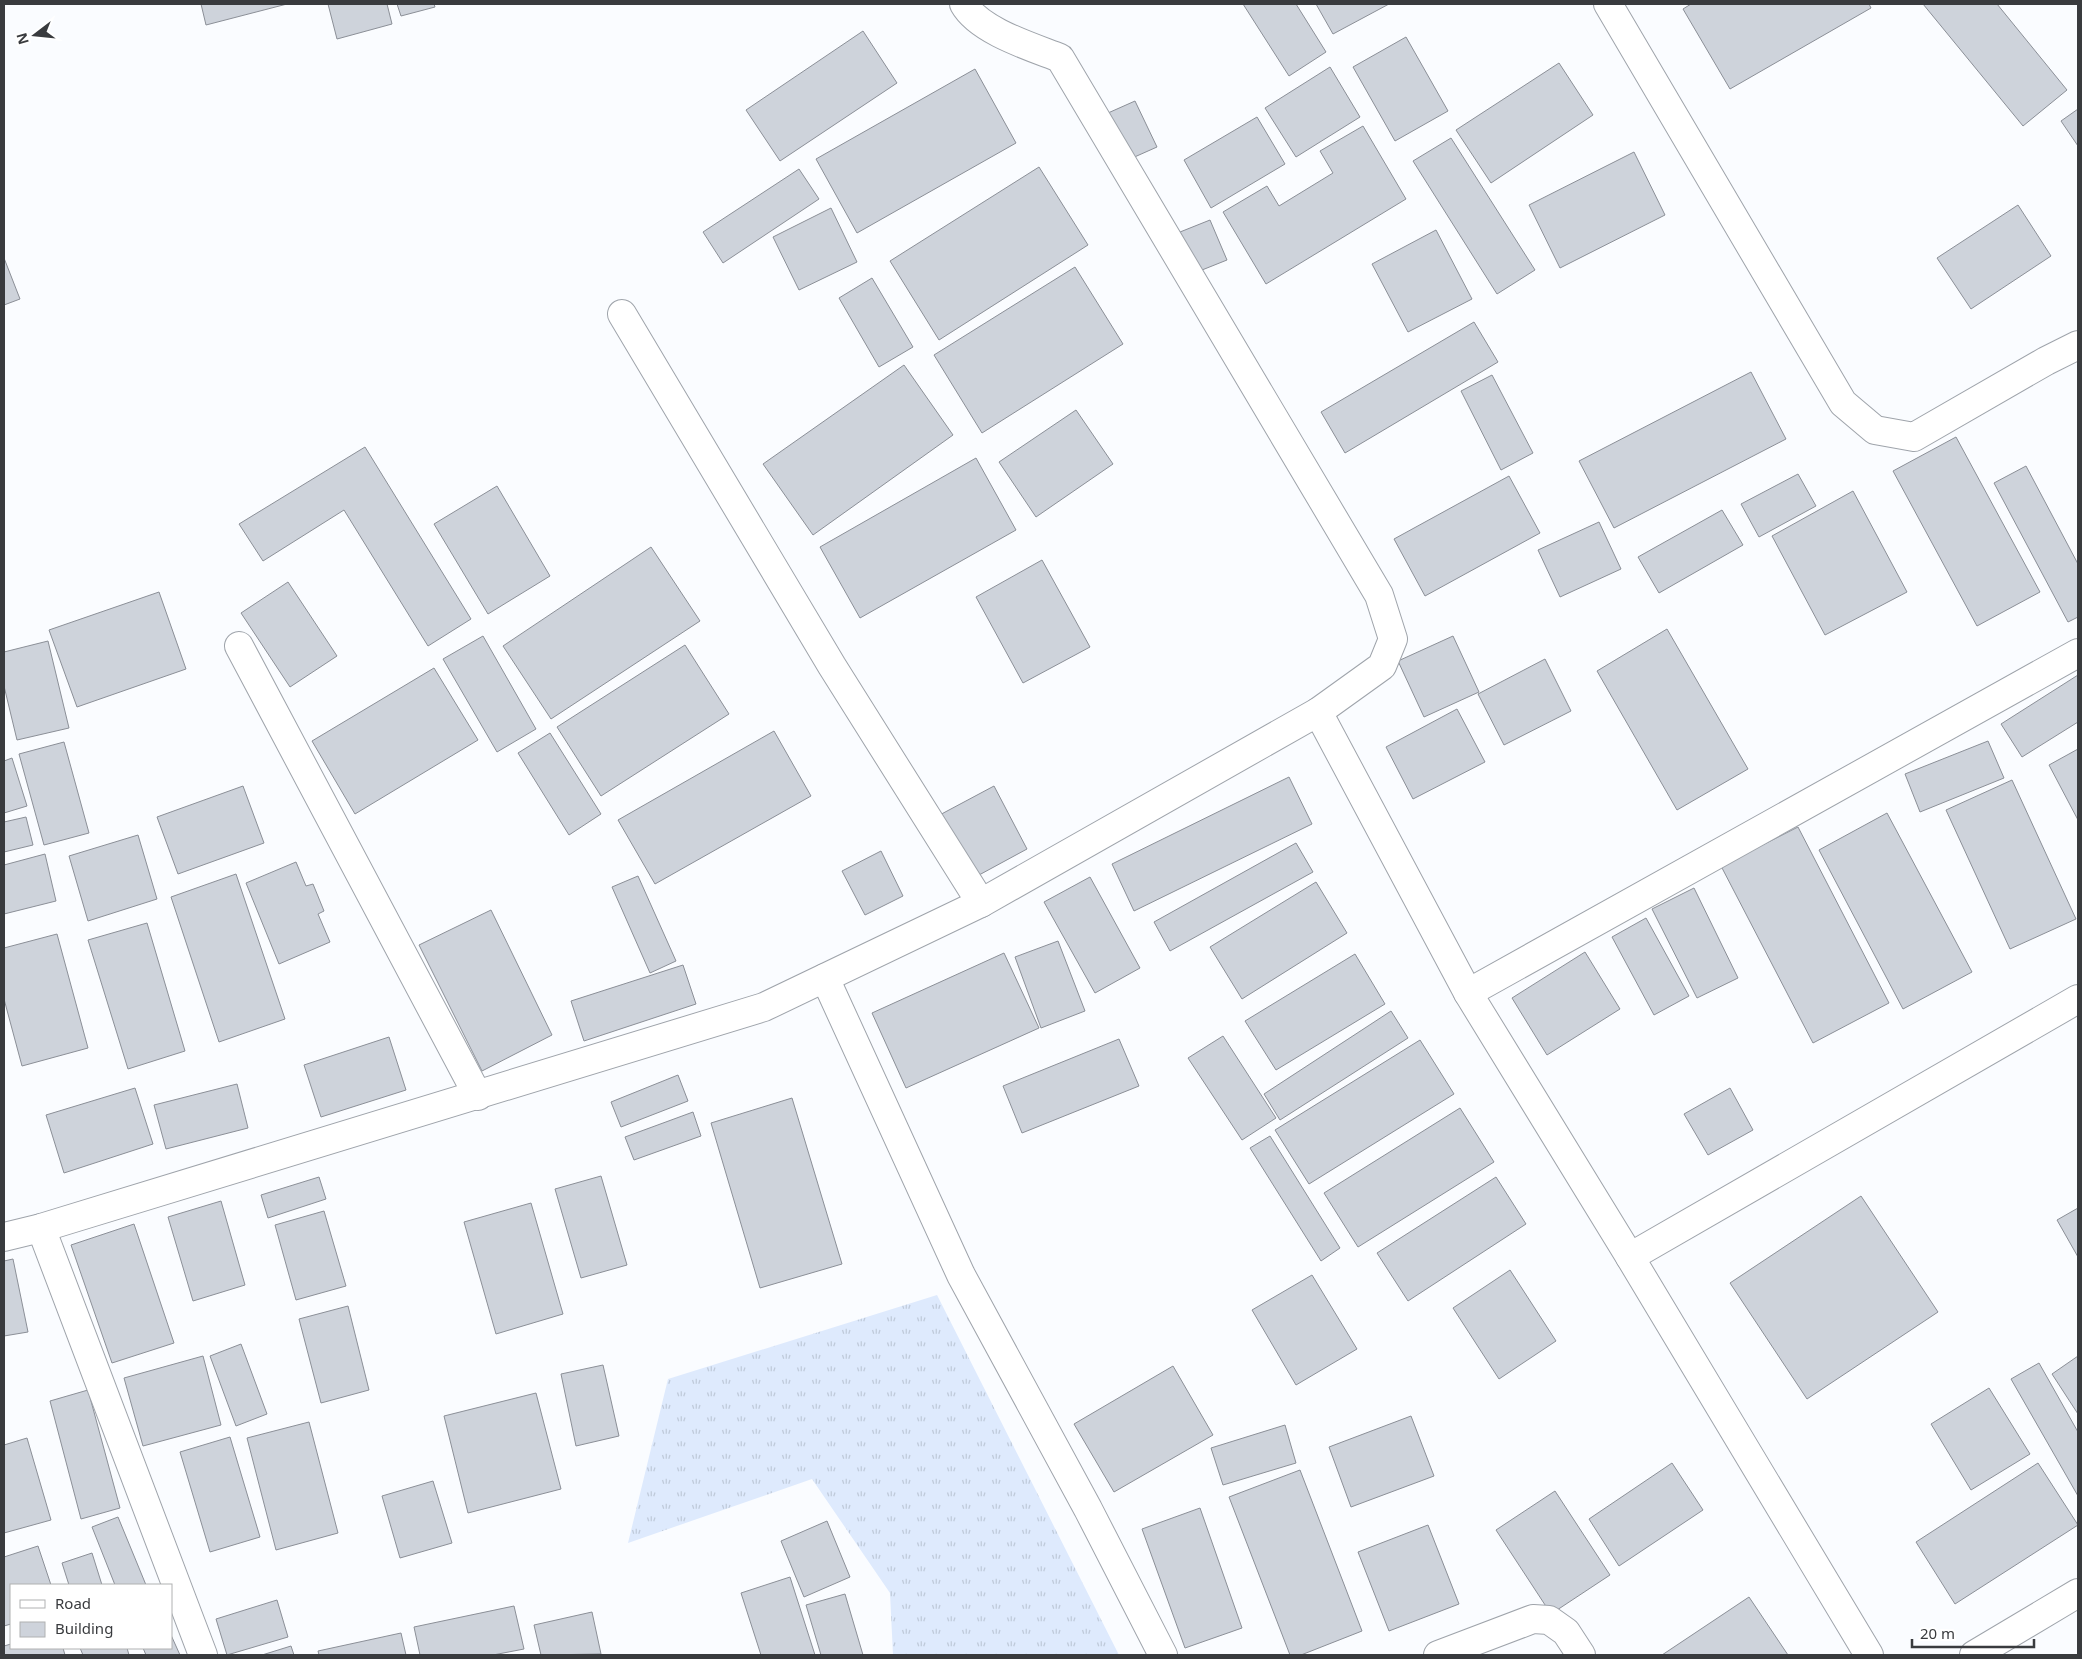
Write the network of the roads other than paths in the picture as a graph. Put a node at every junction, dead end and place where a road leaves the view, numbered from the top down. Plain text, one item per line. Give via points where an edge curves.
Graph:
1 (964, 4) edge
2 (1608, 4) edge
3 (622, 314) dead end
4 (2078, 345) edge
5 (238, 646) dead end
6 (2078, 653) edge
7 (1318, 712) junction
8 (981, 903) junction
9 (825, 978) junction
10 (1468, 993) junction
11 (2078, 999) edge
12 (478, 1096) junction
13 (40, 1228) junction
14 (4, 1237) edge
15 (1630, 1257) junction
16 (2078, 1593) edge
17 (203, 1655) edge
18 (1163, 1655) edge
19 (1438, 1655) edge
20 (1581, 1655) edge
21 (1869, 1655) edge
22 (1974, 1655) edge

1 - 7 street via 969,13 1006,37 1060,58 1379,596 1393,639 1382,666
2 - 4 street via 1843,403 1875,430 1914,437
3 - 8 street via 832,666
5 - 12 street
6 - 10 street
7 - 8 street
7 - 10 street
8 - 9 street
9 - 12 street via 764,1007
9 - 18 street via 961,1275
10 - 15 street
11 - 15 street
12 - 13 street
13 - 14 street
13 - 17 street
15 - 21 street
16 - 22 street
19 - 20 street via 1533,1618 1549,1620 1566,1632

